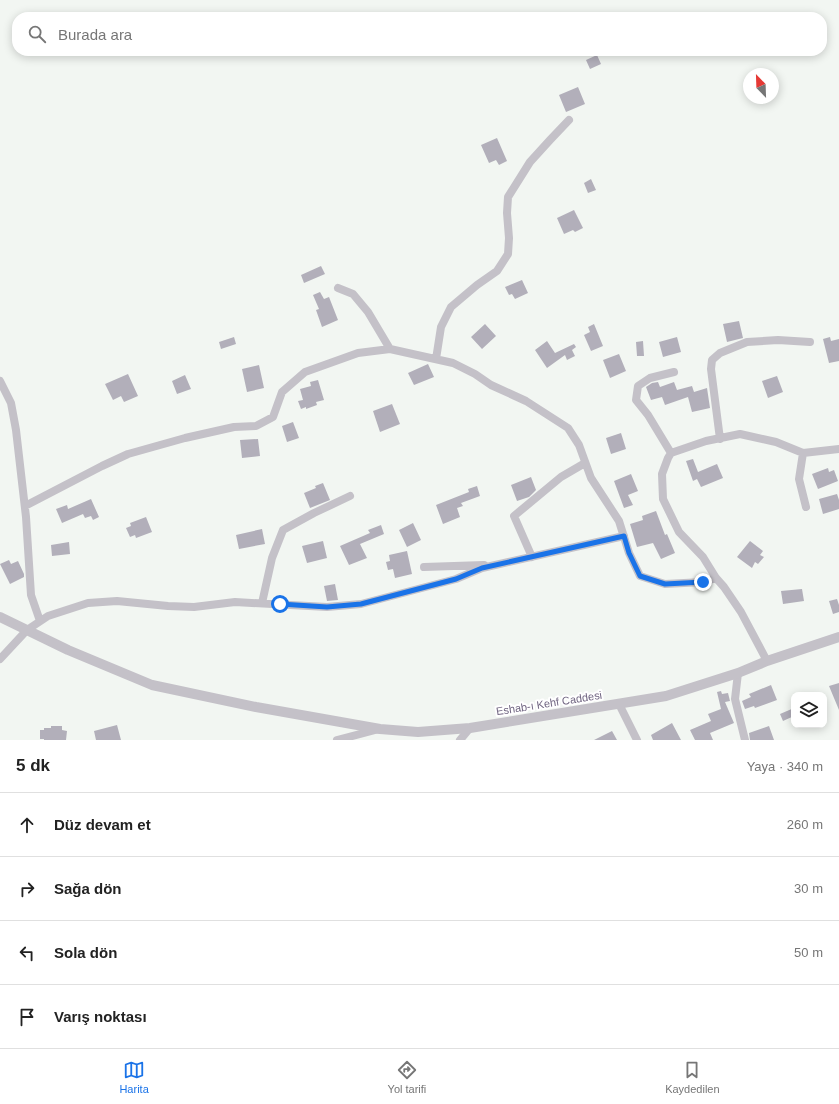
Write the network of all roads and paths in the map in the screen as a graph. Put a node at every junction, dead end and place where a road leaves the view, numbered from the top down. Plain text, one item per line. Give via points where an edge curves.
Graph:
1 (569, 120) dead end
2 (338, 288) dead end
3 (810, 342) dead end
4 (390, 349) junction
5 (436, 359) junction
6 (674, 372) dead end
7 (0, 381) edge
8 (720, 439) junction
9 (839, 449) edge
10 (671, 452) junction
11 (803, 453) junction
12 (586, 463) junction
13 (350, 496) dead end
14 (25, 506) junction
15 (806, 507) dead end
16 (624, 536) junction
17 (532, 557) junction
18 (495, 565) junction
19 (424, 567) dead end
20 (716, 578) junction
21 (262, 603) junction
22 (0, 617) edge
23 (40, 621) junction
24 (27, 630) junction
25 (839, 637) edge
26 (0, 659) edge
27 (768, 661) junction
28 (738, 673) junction
29 (619, 704) junction
30 (470, 728) junction
31 (380, 729) junction
32 (337, 740) edge
33 (460, 740) edge
34 (637, 740) edge
35 (745, 740) edge

1 - 5 street via 530,162 508,197 508,254 497,271 451,307 441,327
2 - 4 street via 353,294 368,312
3 - 8 street via 747,342 720,353 712,360 710,369
4 - 5 street
4 - 14 street via 358,353 305,372 282,392 273,417 256,426 234,427 128,454
5 - 12 street via 453,363 475,374 491,385 526,401 568,428 580,446
6 - 10 street via 650,378 638,386 636,400
7 - 14 street via 11,403
8 - 10 street
8 - 11 street via 740,434 776,442
9 - 11 street
10 - 20 street via 662,474 663,499 680,532 703,557
11 - 15 street via 799,479
12 - 16 street via 591,478 619,520
12 - 17 street via 561,478 514,516
13 - 21 street via 283,530 272,558
14 - 23 street via 31,595
16 - 17 street
16 - 20 street via 640,576 665,584 703,582
17 - 18 street
18 - 19 street
18 - 21 street via 456,579 361,604 327,607
20 - 27 street via 741,612
21 - 23 street via 235,602 194,607 117,600 88,603
22 - 24 street, Eshab-ı Kehf Caddesi
23 - 24 street
24 - 26 street
24 - 31 street, Eshab-ı Kehf Caddesi via 152,685
25 - 27 street, Eshab-ı Kehf Caddesi
27 - 28 street, Eshab-ı Kehf Caddesi
28 - 29 street, Eshab-ı Kehf Caddesi via 666,696
28 - 35 street via 735,700
29 - 30 street, Eshab-ı Kehf Caddesi
29 - 34 street
30 - 31 street, Eshab-ı Kehf Caddesi via 418,732
30 - 33 street
31 - 32 street

